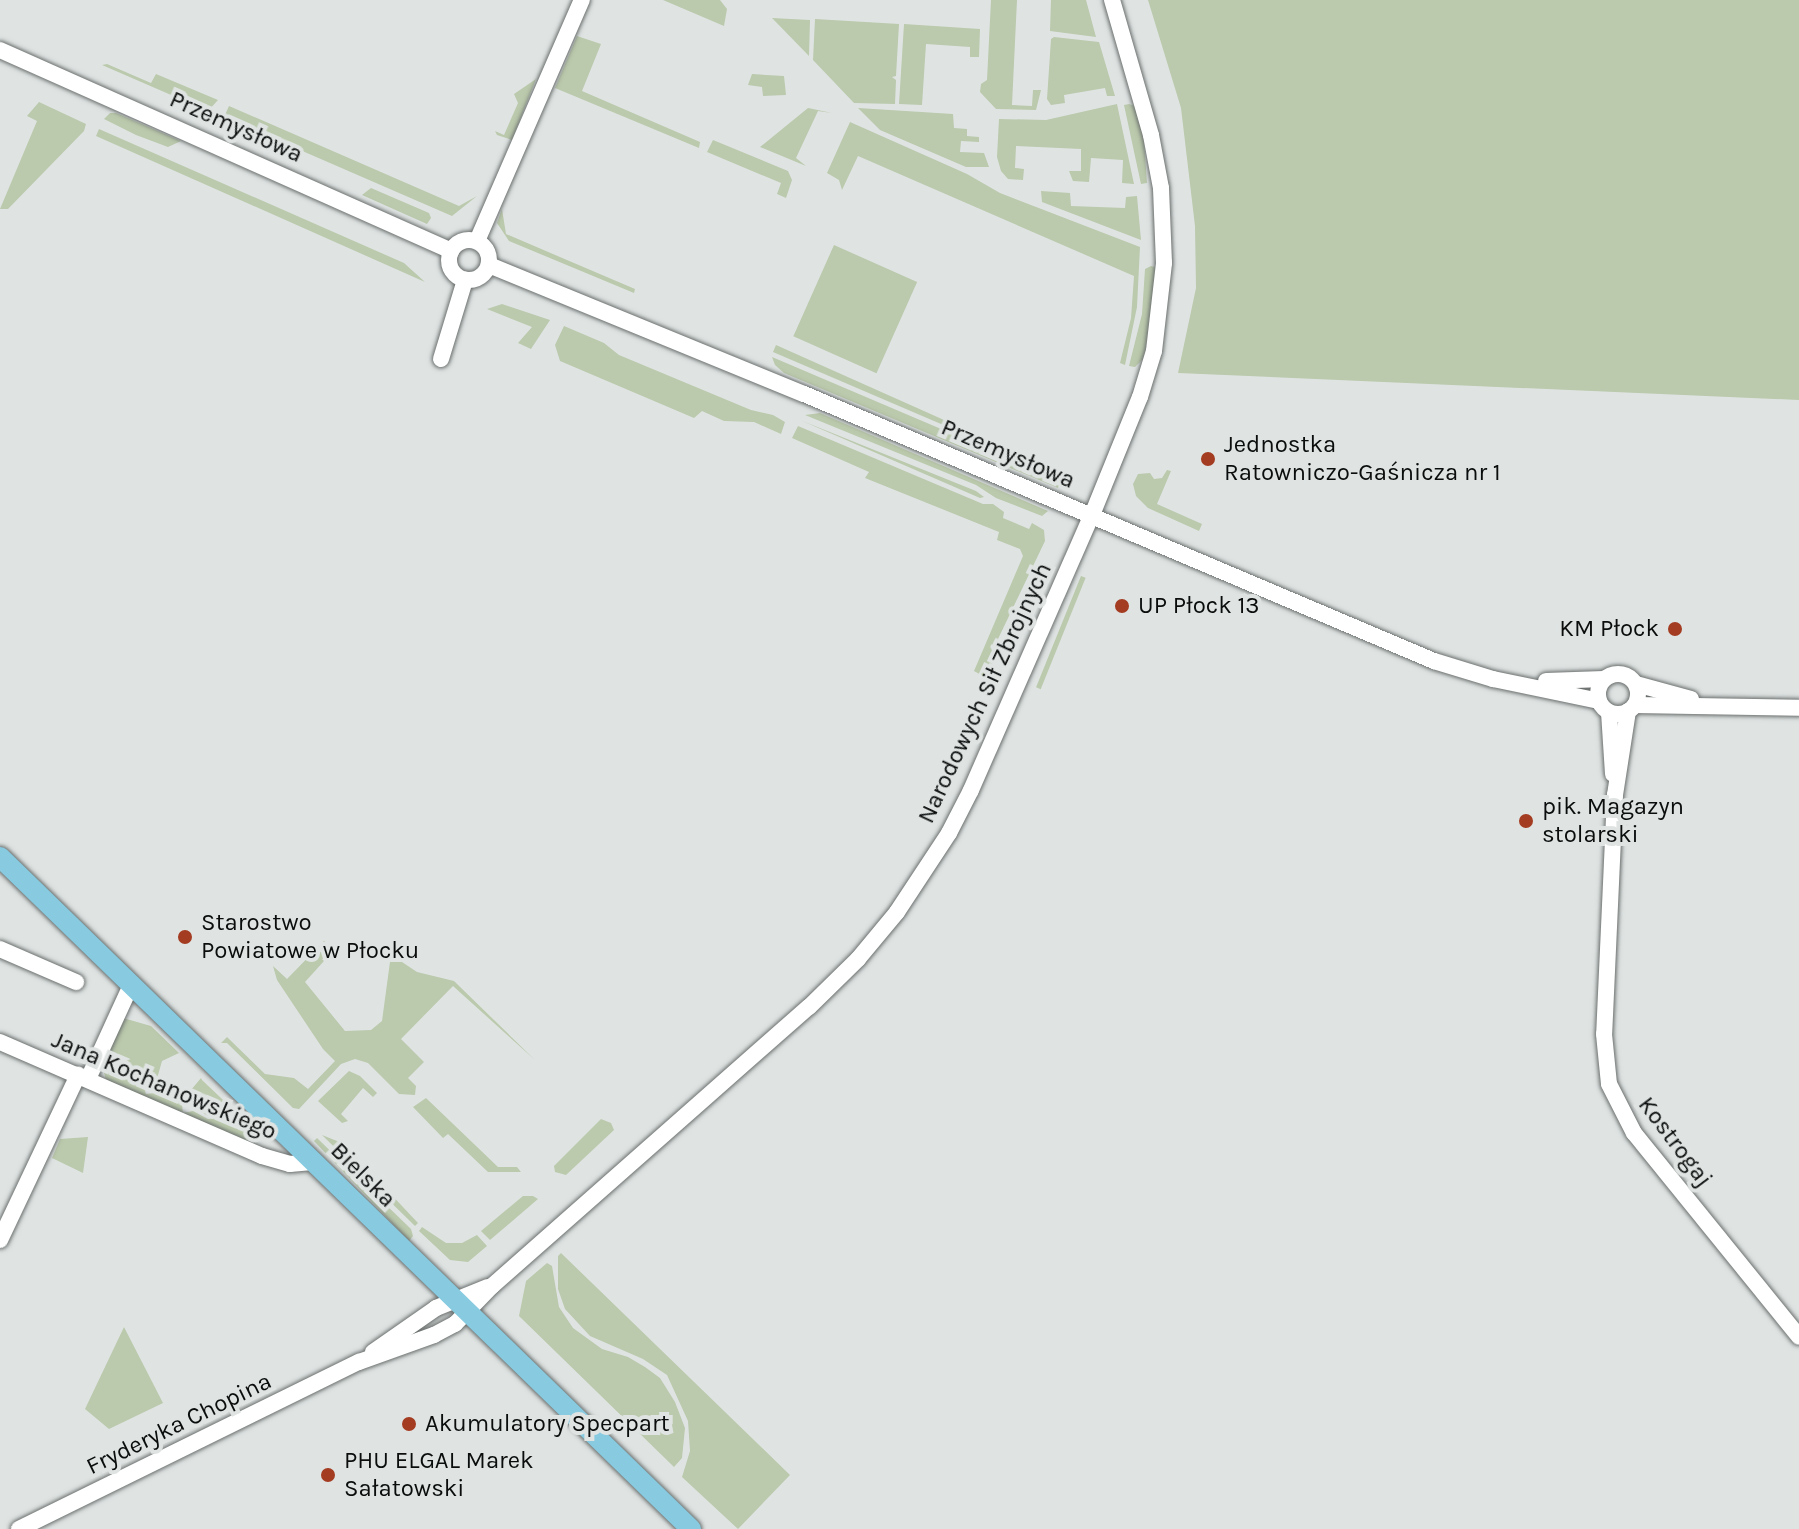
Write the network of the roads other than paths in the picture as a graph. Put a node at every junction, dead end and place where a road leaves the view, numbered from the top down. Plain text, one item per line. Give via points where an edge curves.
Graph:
1 (582, 0) edge
2 (1112, 0) edge
3 (0, 50) edge
4 (477, 241) junction
5 (451, 251) junction
6 (489, 265) junction
7 (465, 280) junction
8 (441, 359) dead end
9 (1092, 515) junction
10 (1604, 679) junction
11 (1510, 681) junction
12 (1636, 684) junction
13 (1712, 704) junction
14 (1604, 706) junction
15 (1631, 708) junction
16 (1799, 708) edge
17 (1615, 795) junction
18 (0, 857) edge
19 (0, 949) edge
20 (76, 982) dead end
21 (131, 985) junction
22 (0, 1042) edge
23 (83, 1077) junction
24 (286, 1136) junction
25 (262, 1156) junction
26 (312, 1162) junction
27 (0, 1240) edge
28 (461, 1307) junction
29 (1799, 1337) edge
30 (19, 1529) edge
31 (691, 1529) edge

1 - 4 street
2 - 9 street, Narodowych Sił Zbrojnych via 1153,145 1164,263 1161,315 1150,365
3 - 5 street, Przemysłowa
4 - 5 street via 462,241
4 - 6 street via 488,251
5 - 7 street via 453,272
6 - 7 street via 480,277
6 - 9 street, Przemysłowa
7 - 8 street
9 - 11 street, Przemysłowa via 1434,661
9 - 28 street, Narodowych Sił Zbrojnych via 959,815 891,920 844,974 780,1033 492,1286
10 - 11 street, Przemysłowa
10 - 12 street via 1619,674
10 - 14 street via 1598,689
11 - 14 street, Przemysłowa
12 - 13 street
12 - 15 street via 1638,695
13 - 15 street
13 - 16 street
14 - 15 street
14 - 17 street, Kostrogaj
15 - 17 street, Kostrogaj
17 - 29 street, Kostrogaj via 1604,1034 1613,1095 1634,1133
18 - 21 main road, Bielska
19 - 20 street
21 - 23 street
21 - 24 main road, Bielska
22 - 23 street, Jana Kochanowskiego
23 - 25 street, Jana Kochanowskiego
23 - 27 street
24 - 25 street
24 - 26 main road, Bielska
25 - 26 street, Jana Kochanowskiego via 290,1164
26 - 28 main road, Bielska
28 - 30 street, Fryderyka Chopina via 434,1335 359,1362
28 - 31 main road, Bielska

